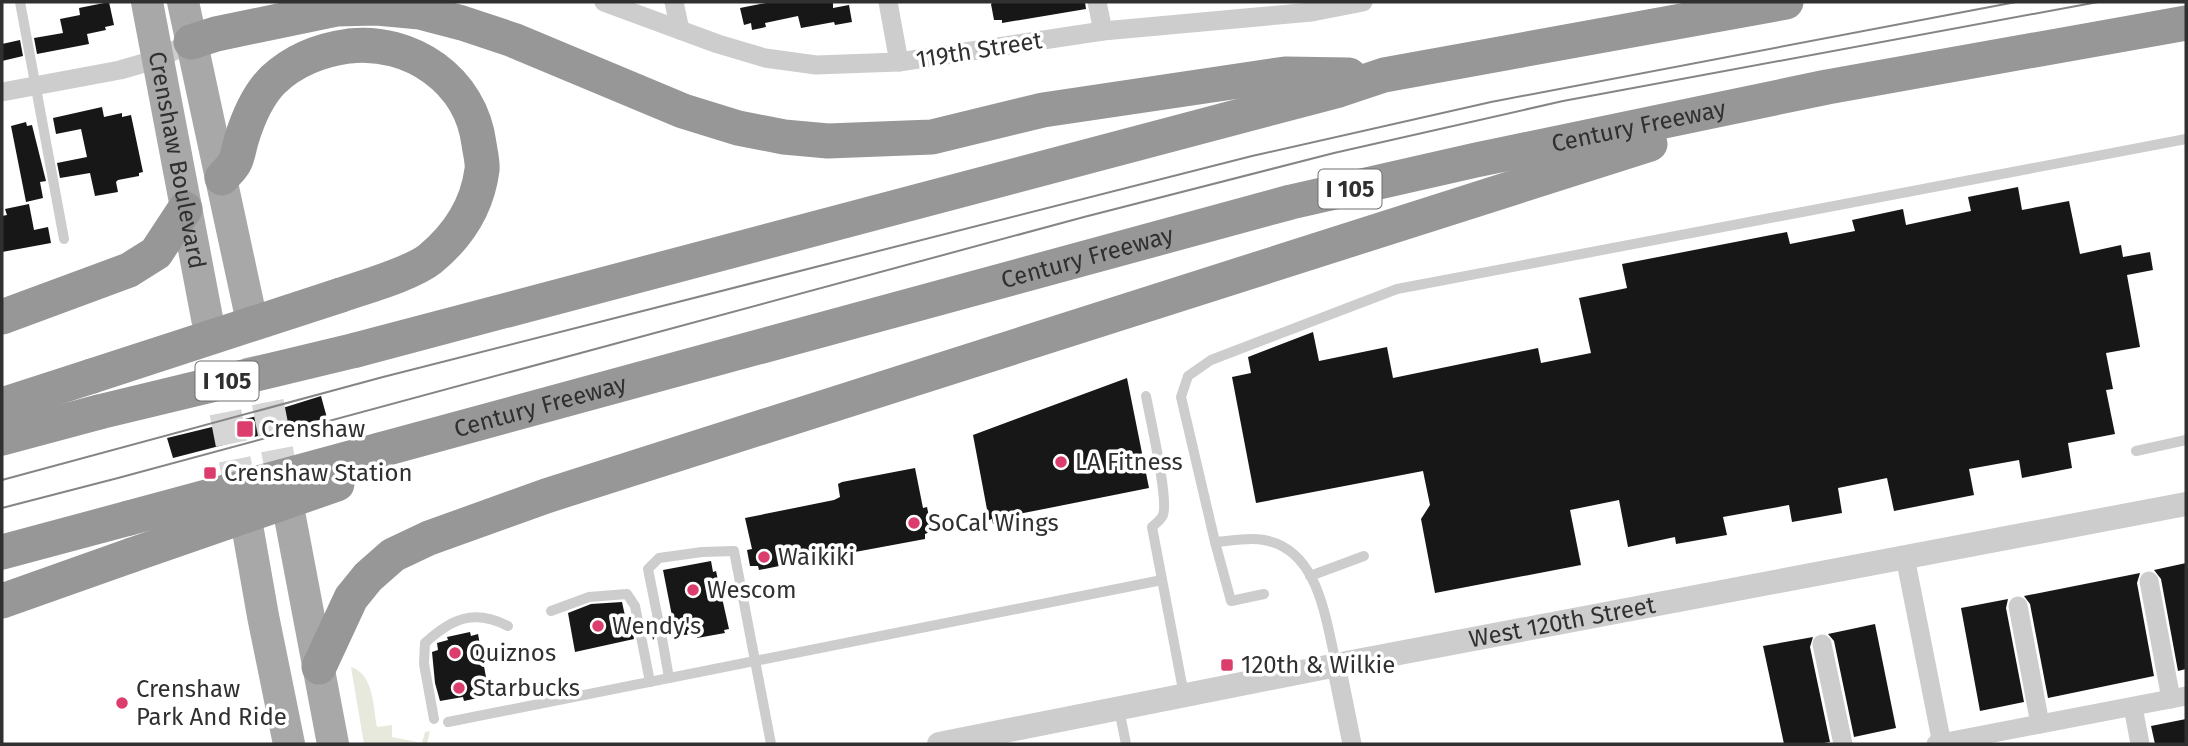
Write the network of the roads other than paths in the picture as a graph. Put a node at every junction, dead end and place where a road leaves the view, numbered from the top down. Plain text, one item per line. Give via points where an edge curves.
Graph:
1 (20, 2) edge
2 (148, 2) edge
3 (183, 2) edge
4 (604, 2) edge
5 (674, 2) edge
6 (888, 2) edge
7 (1097, 2) edge
8 (1363, 2) edge
9 (1786, 2) edge
10 (1311, 7) edge
11 (2186, 23) edge
12 (680, 30) junction
13 (1103, 31) junction
14 (191, 42) junction
15 (158, 59) junction
16 (900, 62) junction
17 (1384, 75) junction
18 (36, 86) junction
19 (1827, 87) junction
20 (2, 92) edge
21 (2186, 139) edge
22 (222, 178) junction
23 (185, 209) junction
24 (64, 239) dead end
25 (249, 308) tunnel mouth
26 (2, 317) edge
27 (207, 318) tunnel mouth
28 (1146, 396) dead end
29 (2, 405) edge
30 (2, 438) edge
31 (2186, 440) edge
32 (2136, 451) dead end
33 (379, 460) junction
34 (2186, 504) edge
35 (289, 512) tunnel mouth
36 (247, 525) tunnel mouth
37 (1215, 542) junction
38 (2, 552) edge
39 (1364, 556) dead end
40 (1905, 557) junction
41 (1310, 576) junction
42 (1162, 580) junction
43 (2149, 581) dead end
44 (1264, 594) dead end
45 (2, 601) edge
46 (2018, 607) dead end
47 (551, 611) dead end
48 (658, 619) dead end
49 (508, 626) dead end
50 (662, 638) dead end
51 (1822, 644) dead end
52 (755, 661) junction
53 (1336, 665) junction
54 (318, 667) junction
55 (669, 678) junction
56 (650, 682) junction
57 (1184, 695) junction
58 (2178, 698) edge
59 (2133, 706) junction
60 (1119, 708) junction
61 (433, 719) dead end
62 (448, 722) dead end
63 (2040, 724) junction
64 (2015, 737) edge
65 (289, 744) edge
66 (333, 744) edge
67 (771, 744) edge
68 (939, 744) edge
69 (1126, 744) edge
70 (1352, 744) edge
71 (1843, 744) edge
72 (1940, 744) edge
73 (2140, 744) edge

1 - 18 lane
2 - 15 main road, Crenshaw Boulevard
3 - 14 main road, Crenshaw Boulevard
4 - 12 street, 119th Street
5 - 12 street
6 - 16 street
7 - 13 street
8 - 10 street, 119th Street
9 - 17 highway, I 105
10 - 13 street, 119th Street
11 - 19 highway, Century Freeway / I 105
12 - 16 street, 119th Street via 765,58 816,65
13 - 16 street, 119th Street
14 - 15 street
14 - 17 highway via 336,9 419,12 513,40 705,118 784,137 828,141 932,136 1043,110 1285,74
14 - 22 main road, Crenshaw Boulevard
15 - 18 street
15 - 23 main road, Crenshaw Boulevard
17 - 30 highway, I 105, bridge via 1061,165
18 - 20 street
18 - 24 lane
19 - 33 highway, Century Freeway / I 105 via 1291,202 527,411
19 - 54 highway via 546,496 429,538 393,555 368,577 351,598
21 - 37 lane via 1397,289 1211,360 1188,376 1181,397
22 - 25 main road, Crenshaw Boulevard
22 - 29 highway, bridge via 235,161 254,110 271,82 298,61 331,48 368,44 398,49 426,61 447,78 466,104 477,131 482,168 462,227 428,261 341,295
23 - 26 highway via 156,253 129,270
23 - 27 main road, Crenshaw Boulevard
28 - 42 lane via 1164,494 1164,513 1152,527
31 - 32 lane
33 - 38 highway, Century Freeway / I 105, bridge
33 - 45 highway, bridge
34 - 40 street, West 120th Street
35 - 54 main road
36 - 65 main road
37 - 41 lane via 1263,540 1289,548
37 - 44 lane via 1231,601
39 - 41 lane
40 - 53 street, West 120th Street
40 - 72 street
41 - 53 lane
42 - 52 lane
42 - 57 lane
43 - 58 street
46 - 63 street
47 - 56 lane via 589,597 627,594 635,606
48 - 52 lane via 648,569 659,558 734,551
49 - 61 lane via 491,617 463,618 425,643
50 - 55 lane
51 - 71 street
52 - 55 lane
52 - 67 lane
53 - 57 street, West 120th Street
53 - 70 street
54 - 66 main road
55 - 56 lane
56 - 62 lane
57 - 60 street, West 120th Street
58 - 59 street
59 - 63 street
59 - 73 street
60 - 68 street, West 120th Street
60 - 69 lane
63 - 64 street
64 - 72 street

